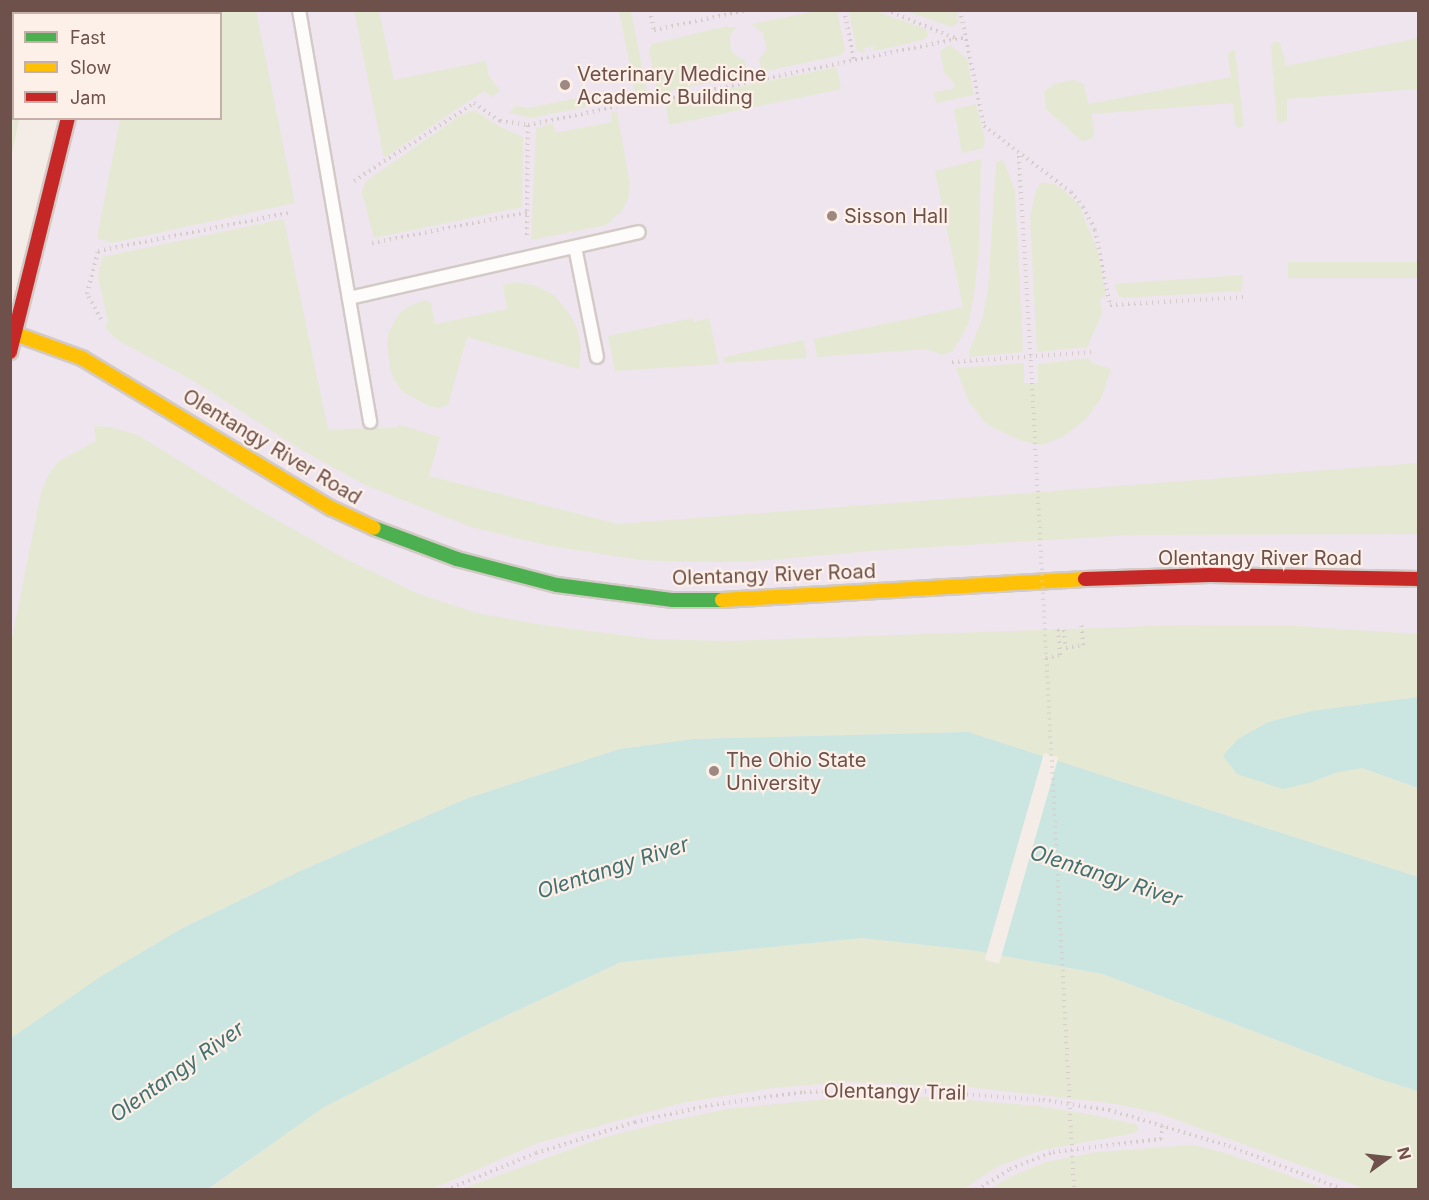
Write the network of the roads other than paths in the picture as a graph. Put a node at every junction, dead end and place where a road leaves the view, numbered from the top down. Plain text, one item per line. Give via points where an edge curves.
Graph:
1 (299, 10) edge
2 (67, 120) edge
3 (639, 232) dead end
4 (575, 247) junction
5 (349, 298) junction
6 (13, 333) edge
7 (10, 352) edge
8 (597, 357) dead end
9 (370, 422) dead end
10 (1419, 579) edge

1 - 5 lane
2 - 6 main road
3 - 4 lane
4 - 5 lane
4 - 8 lane
5 - 9 lane
6 - 7 main road
6 - 10 main road, Olentangy River Road via 82,358 108,372 331,508 457,559 557,585 673,600 727,600 1210,575

